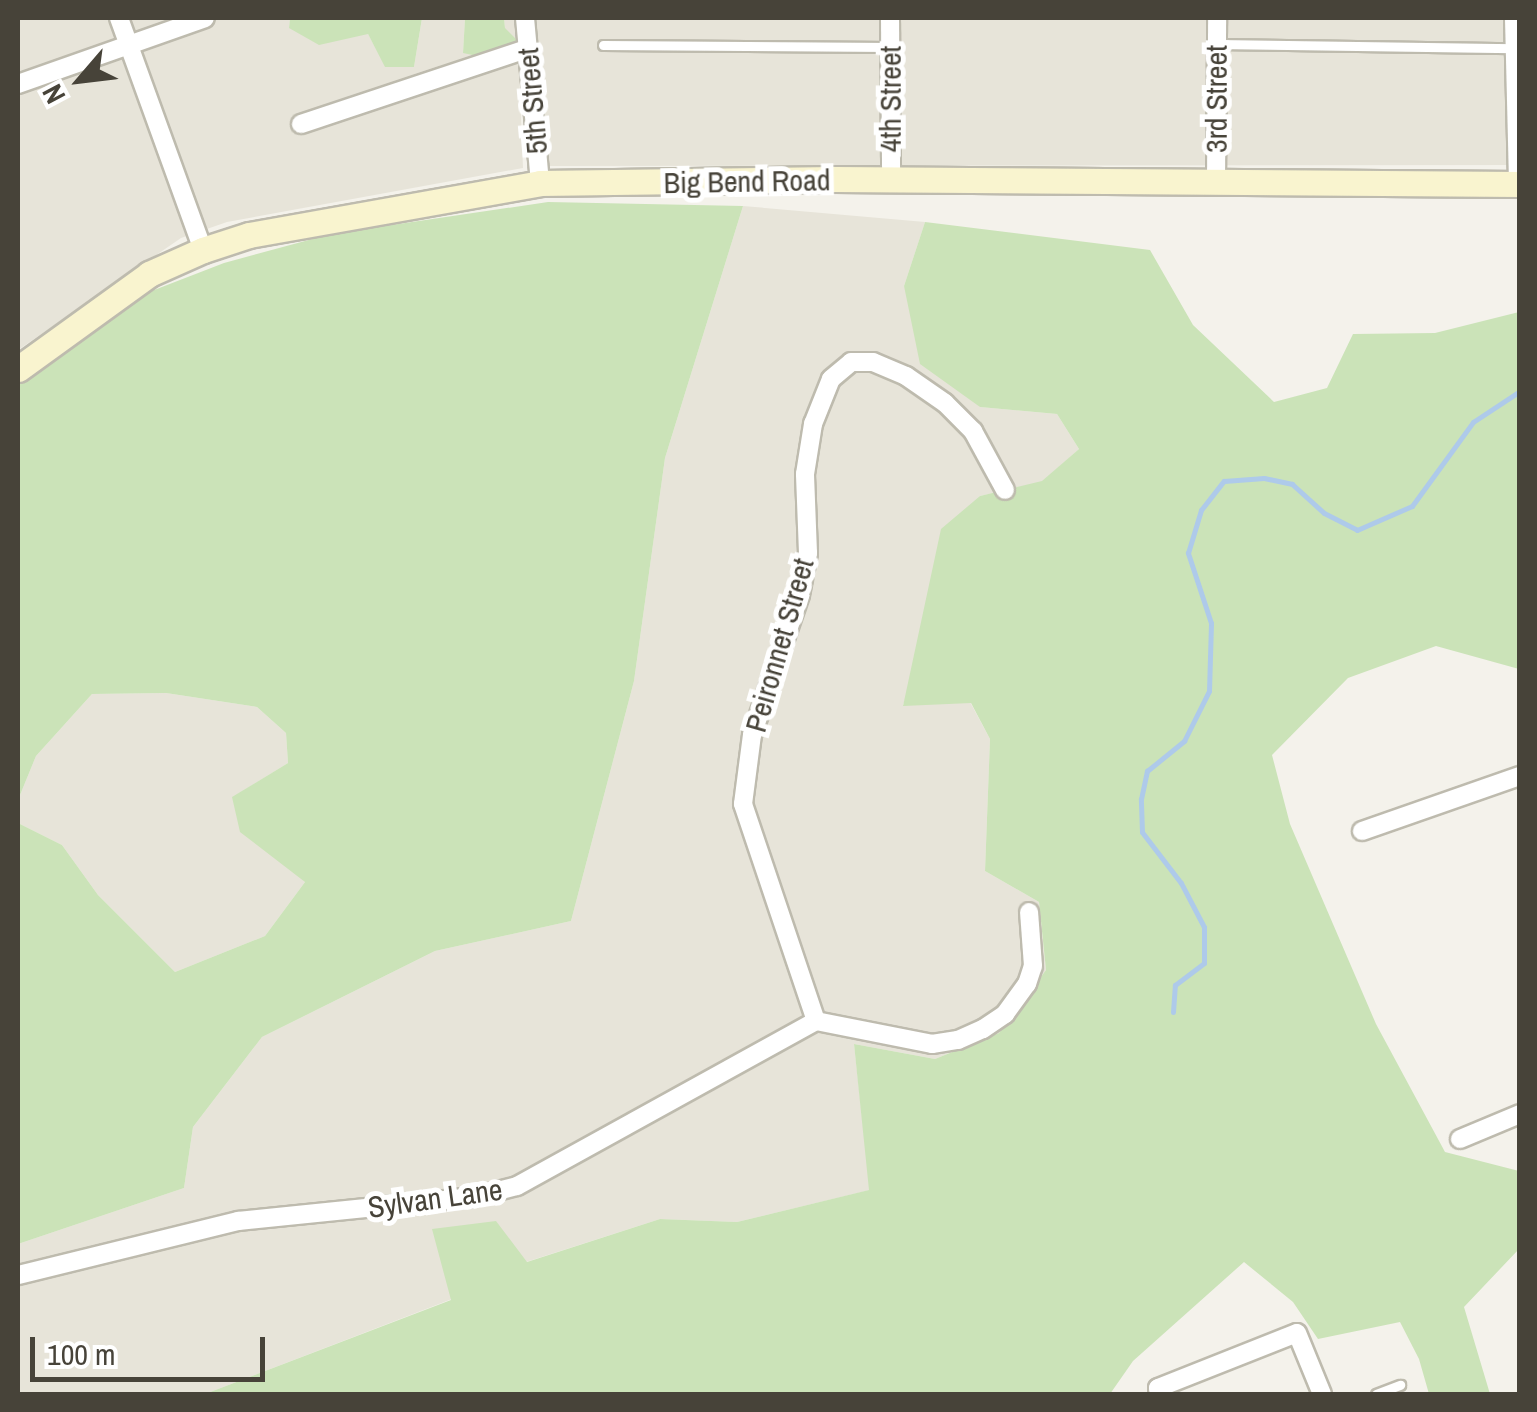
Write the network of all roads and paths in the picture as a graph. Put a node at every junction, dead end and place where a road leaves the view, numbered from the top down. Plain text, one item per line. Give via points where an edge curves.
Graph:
1 (119, 18) edge
2 (205, 18) edge
3 (525, 18) edge
4 (890, 18) edge
5 (1217, 18) edge
6 (1514, 18) edge
7 (128, 44) junction
8 (1216, 44) junction
9 (603, 46) dead end
10 (890, 46) junction
11 (1515, 48) junction
12 (527, 49) junction
13 (18, 84) edge
14 (301, 124) dead end
15 (890, 181) junction
16 (1216, 181) junction
17 (540, 184) junction
18 (1519, 184) edge
19 (203, 250) junction
20 (18, 369) edge
21 (1005, 490) dead end
22 (1520, 776) edge
23 (1362, 830) dead end
24 (1029, 912) dead end
25 (816, 1022) junction
26 (1520, 1114) edge
27 (1460, 1139) dead end
28 (18, 1275) edge
29 (1400, 1385) dead end
30 (1159, 1394) edge
31 (1322, 1394) edge
32 (1376, 1394) edge

1 - 7 street
2 - 7 street
3 - 12 street, 5th Street
4 - 10 street, 4th Street
5 - 8 street, 3rd Street
6 - 11 street
7 - 13 street
7 - 19 street
8 - 11 lane
8 - 16 street, 3rd Street
9 - 10 lane
10 - 15 street, 4th Street
11 - 18 street
12 - 14 street
12 - 17 street, 5th Street
15 - 16 main road, Big Bend Road
15 - 17 main road, Big Bend Road
16 - 18 main road, Big Bend Road
17 - 19 main road, Big Bend Road via 248,235
19 - 20 main road, Big Bend Road via 149,274
21 - 25 street, Peironnet Street via 973,431 906,376 873,362 851,362 831,379 808,457 808,553 800,596 752,735 744,804
22 - 23 street
24 - 25 street via 1034,966 1028,984 1005,1014 983,1028 932,1044
25 - 28 street, Sylvan Lane via 517,1186 474,1197 238,1221
26 - 27 street
29 - 32 lane
30 - 31 street via 1158,1388 1297,1333

